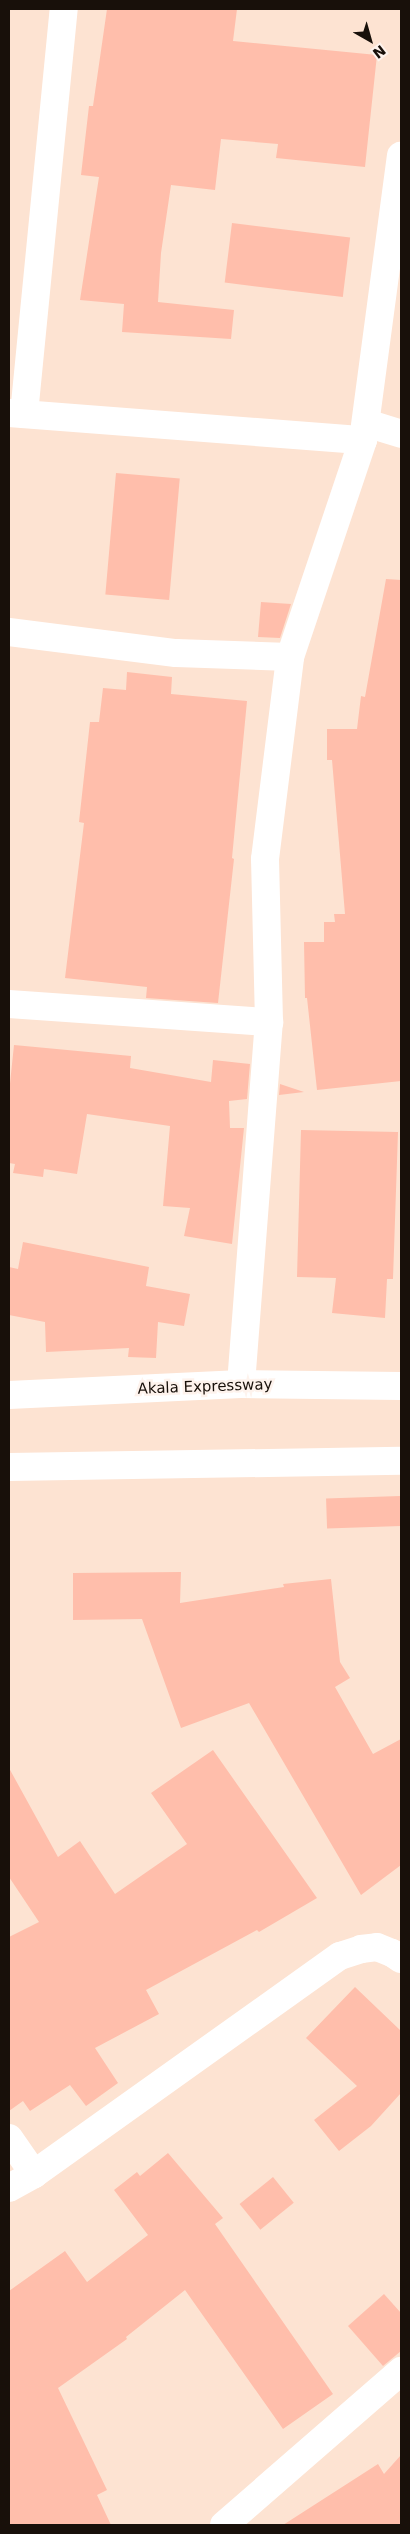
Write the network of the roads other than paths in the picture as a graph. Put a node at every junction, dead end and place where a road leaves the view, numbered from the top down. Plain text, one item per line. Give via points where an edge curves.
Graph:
1 (64, 9) edge
2 (401, 156) edge
3 (16, 413) edge
4 (365, 432) junction
5 (401, 434) edge
6 (9, 632) edge
7 (290, 657) junction
8 (9, 1004) edge
9 (269, 1022) junction
10 (241, 1384) junction
11 (401, 1386) edge
12 (9, 1395) edge
13 (401, 1461) edge
14 (9, 1467) edge
15 (401, 1959) edge
16 (9, 2138) edge
17 (34, 2174) junction
18 (9, 2188) edge
19 (401, 2371) edge
20 (224, 2525) edge

1 - 3 street
2 - 4 street
3 - 4 street
4 - 5 street
4 - 7 street
6 - 7 street via 176,653
7 - 9 street via 265,859
8 - 9 street
9 - 10 street
10 - 11 street, Akala Expressway
10 - 12 street, Akala Expressway
13 - 14 street
15 - 17 street via 378,1947 340,1956
16 - 17 street
17 - 18 street
19 - 20 street

